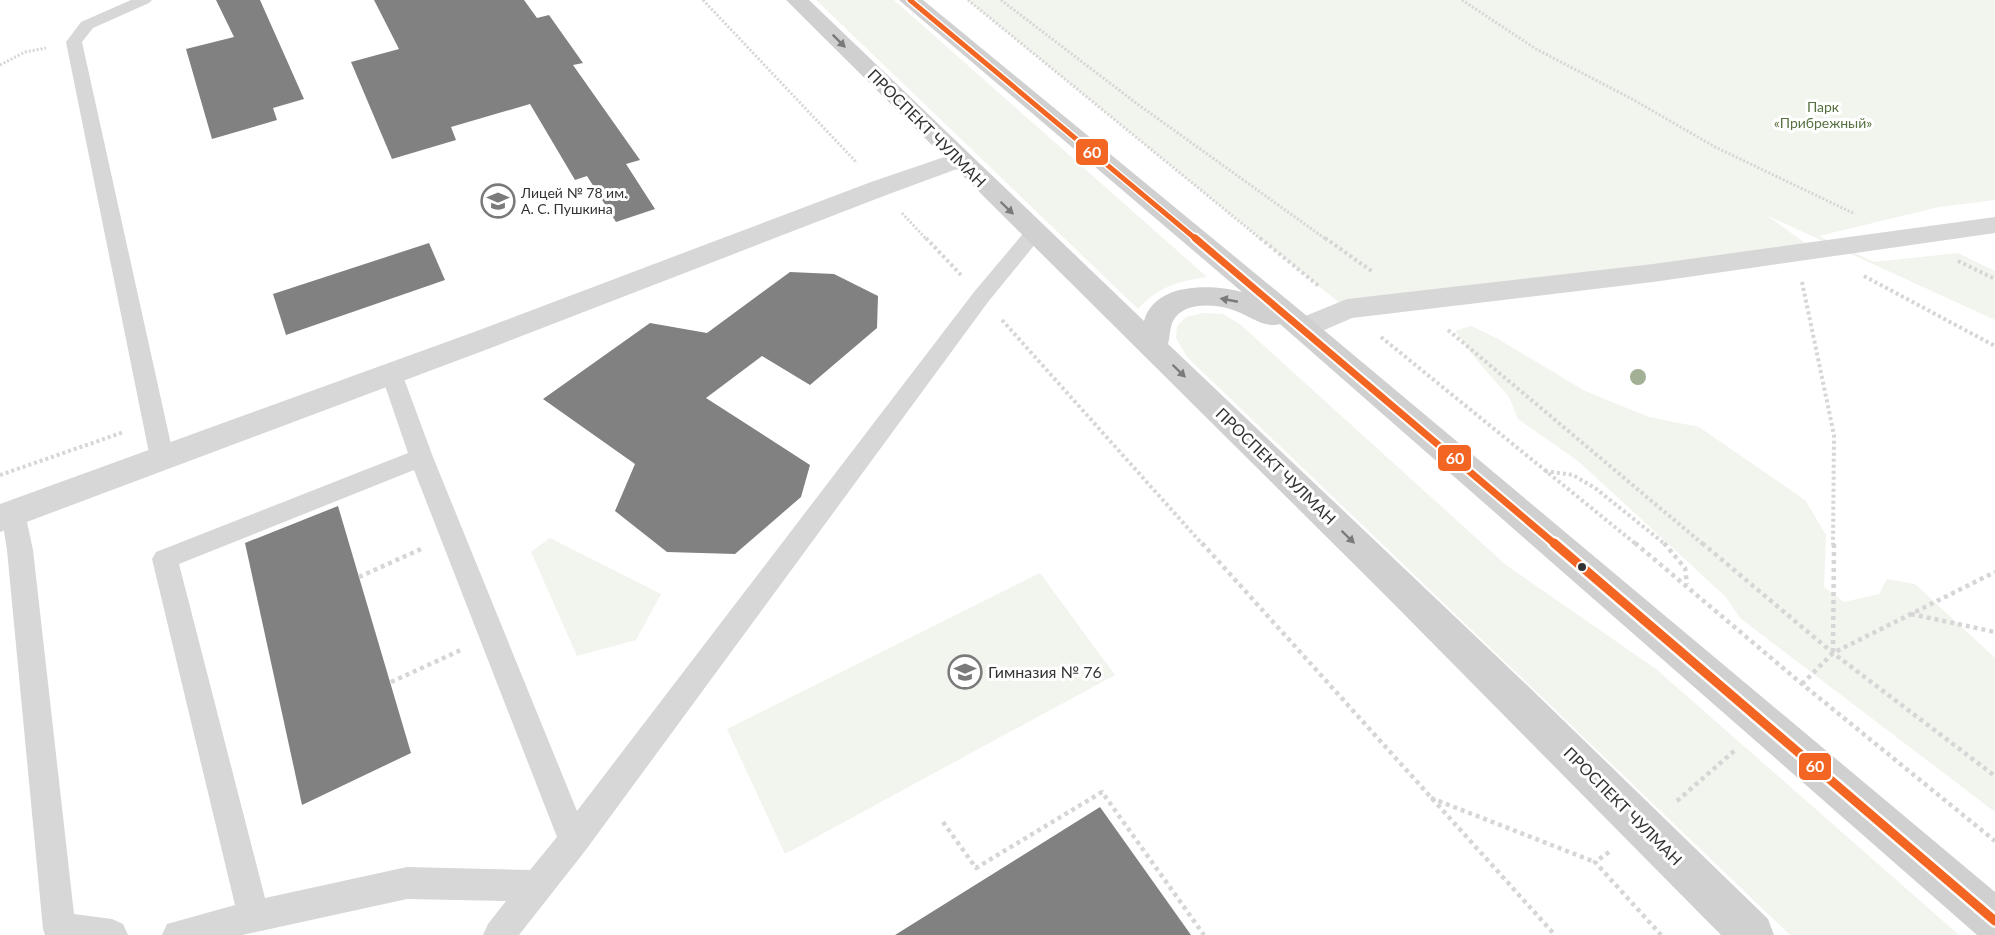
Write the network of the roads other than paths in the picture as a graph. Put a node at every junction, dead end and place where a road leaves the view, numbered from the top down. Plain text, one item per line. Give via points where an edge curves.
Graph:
1 (144, 0) edge
2 (797, 0) edge
3 (910, 0) edge
4 (959, 160) junction
5 (1995, 225) edge
6 (1034, 233) junction
7 (1303, 328) junction
8 (1153, 346) junction
9 (392, 374) junction
10 (422, 457) junction
11 (162, 458) junction
12 (7, 516) edge
13 (574, 840) junction
14 (536, 886) junction
15 (254, 916) junction
16 (1995, 921) edge
17 (112, 935) edge
18 (178, 935) edge
19 (499, 935) edge
20 (1752, 935) edge

1 - 11 lane via 87,25 74,42
2 -> 4 main road, ПРОСПЕКТ ЧУЛМАН
3 - 7 main road
4 -> 6 main road, ПРОСПЕКТ ЧУЛМАН
4 - 9 street
5 - 7 street via 1653,273 1347,309
6 - 8 main road, ПРОСПЕКТ ЧУЛМАН
6 - 13 lane via 981,297
7 -> 8 main road via 1235,300 1201,296 1176,301 1159,316
7 - 16 main road
8 -> 20 main road, ПРОСПЕКТ ЧУЛМАН
9 - 10 lane
9 - 11 street
10 - 13 lane
10 - 15 lane via 165,559
11 - 12 street
12 - 17 lane via 20,550 59,929
13 - 14 lane
14 - 15 lane via 407,883
14 - 19 lane
15 - 18 lane

